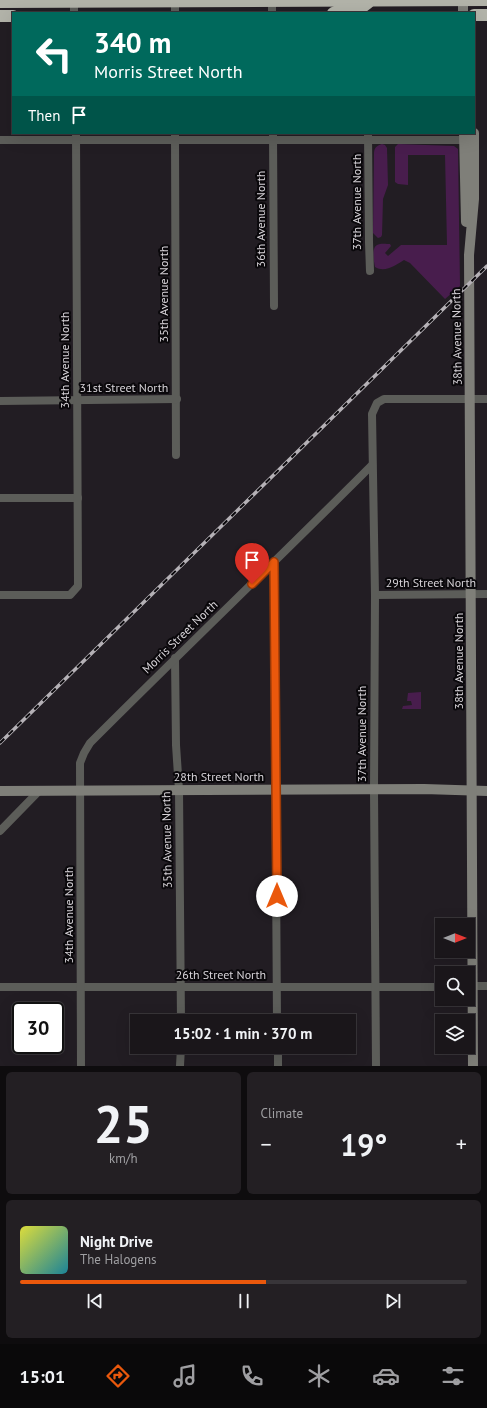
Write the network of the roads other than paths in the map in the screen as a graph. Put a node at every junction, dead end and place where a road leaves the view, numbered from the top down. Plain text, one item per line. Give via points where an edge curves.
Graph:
1 (439, 0) edge
2 (463, 0) edge
3 (473, 0) edge
4 (487, 0) edge
5 (370, 1) edge
6 (0, 2) edge
7 (74, 5) edge
8 (272, 5) edge
9 (175, 7) edge
10 (336, 12) edge
11 (463, 12) edge
12 (474, 12) edge
13 (475, 14) edge
14 (487, 15) edge
15 (0, 16) edge
16 (12, 16) edge
17 (76, 136) edge
18 (175, 136) edge
19 (273, 136) edge
20 (368, 136) edge
21 (469, 136) edge
22 (0, 140) edge
23 (370, 270) dead end
24 (274, 306) dead end
25 (471, 399) junction
26 (487, 399) edge
27 (77, 400) junction
28 (177, 400) junction
29 (0, 401) edge
30 (176, 455) dead end
31 (372, 465) junction
32 (0, 498) edge
33 (78, 498) junction
34 (274, 562) junction
35 (471, 594) junction
36 (487, 594) edge
37 (0, 595) edge
38 (375, 595) junction
39 (175, 658) junction
40 (80, 763) joint
41 (179, 790) junction
42 (276, 790) junction
43 (374, 790) junction
44 (0, 791) edge
45 (39, 791) junction
46 (80, 791) junction
47 (472, 791) junction
48 (487, 791) edge
49 (0, 831) edge
50 (470, 966) edge
51 (475, 986) edge
52 (487, 986) edge
53 (0, 987) edge
54 (81, 987) junction
55 (181, 987) junction
56 (277, 987) junction
57 (376, 987) junction
58 (435, 987) edge
59 (471, 1006) edge
60 (181, 1014) edge
61 (277, 1014) edge
62 (180, 1054) edge
63 (278, 1054) edge
64 (81, 1066) edge
65 (180, 1066) edge
66 (278, 1066) edge
67 (376, 1066) edge
68 (473, 1066) edge

1 - 2 highway
1 - 5 highway
2 - 3 highway
2 - 11 main road
3 - 4 highway
3 - 12 main road
5 - 8 highway
5 - 10 highway via 358,9
6 - 7 highway
7 - 9 highway
8 - 9 highway
13 - 14 highway
15 - 16 highway
17 - 18 street
17 - 22 street
17 - 27 street, 34th Avenue North
18 - 19 street
18 - 28 street, 35th Avenue North
19 - 20 street
19 - 24 street, 36th Avenue North
20 - 21 street
20 - 23 street, 37th Avenue North
21 - 25 main road, 38th Avenue North via 474,198 469,255
25 - 26 street
25 - 31 street, 37th Avenue North via 391,398 377,403 372,414
25 - 35 main road, 38th Avenue North
27 - 28 street, 31st Street North
27 - 29 street, 31st Street North
27 - 33 street, 34th Avenue North
28 - 30 street, 35th Avenue North
31 - 34 street, Morris Street North
31 - 38 street, 37th Avenue North
32 - 33 street
33 - 37 street, 34th Avenue North via 78,586 70,595
34 - 39 street, Morris Street North
34 - 42 street
35 - 36 street, 29th Street North
35 - 38 street, 29th Street North
35 - 47 main road, 38th Avenue North
38 - 43 street, 37th Avenue North
39 - 40 street, Morris Street North via 90,743
39 - 41 street, 35th Avenue North
40 - 46 street, 34th Avenue North
41 - 42 main road, 28th Street North
41 - 46 main road, 28th Street North
41 - 55 street, 35th Avenue North
42 - 43 main road, 28th Street North
42 - 56 street
43 - 47 main road, 28th Street North
43 - 57 street, 37th Avenue North
44 - 45 main road, 28th Street North
45 - 46 main road, 28th Street North
45 - 49 street
46 - 54 street, 34th Avenue North
47 - 48 main road, 28th Street North
47 - 50 main road, 38th Avenue North
51 - 52 street
53 - 54 street, 26th Street North
54 - 55 street, 26th Street North
54 - 64 street, 34th Avenue North
55 - 56 street, 26th Street North
55 - 60 street, 35th Avenue North
56 - 57 street, 26th Street North
56 - 61 street
57 - 58 street, 26th Street North
57 - 67 street, 37th Avenue North
59 - 68 main road, 38th Avenue North
62 - 65 street
63 - 66 street

